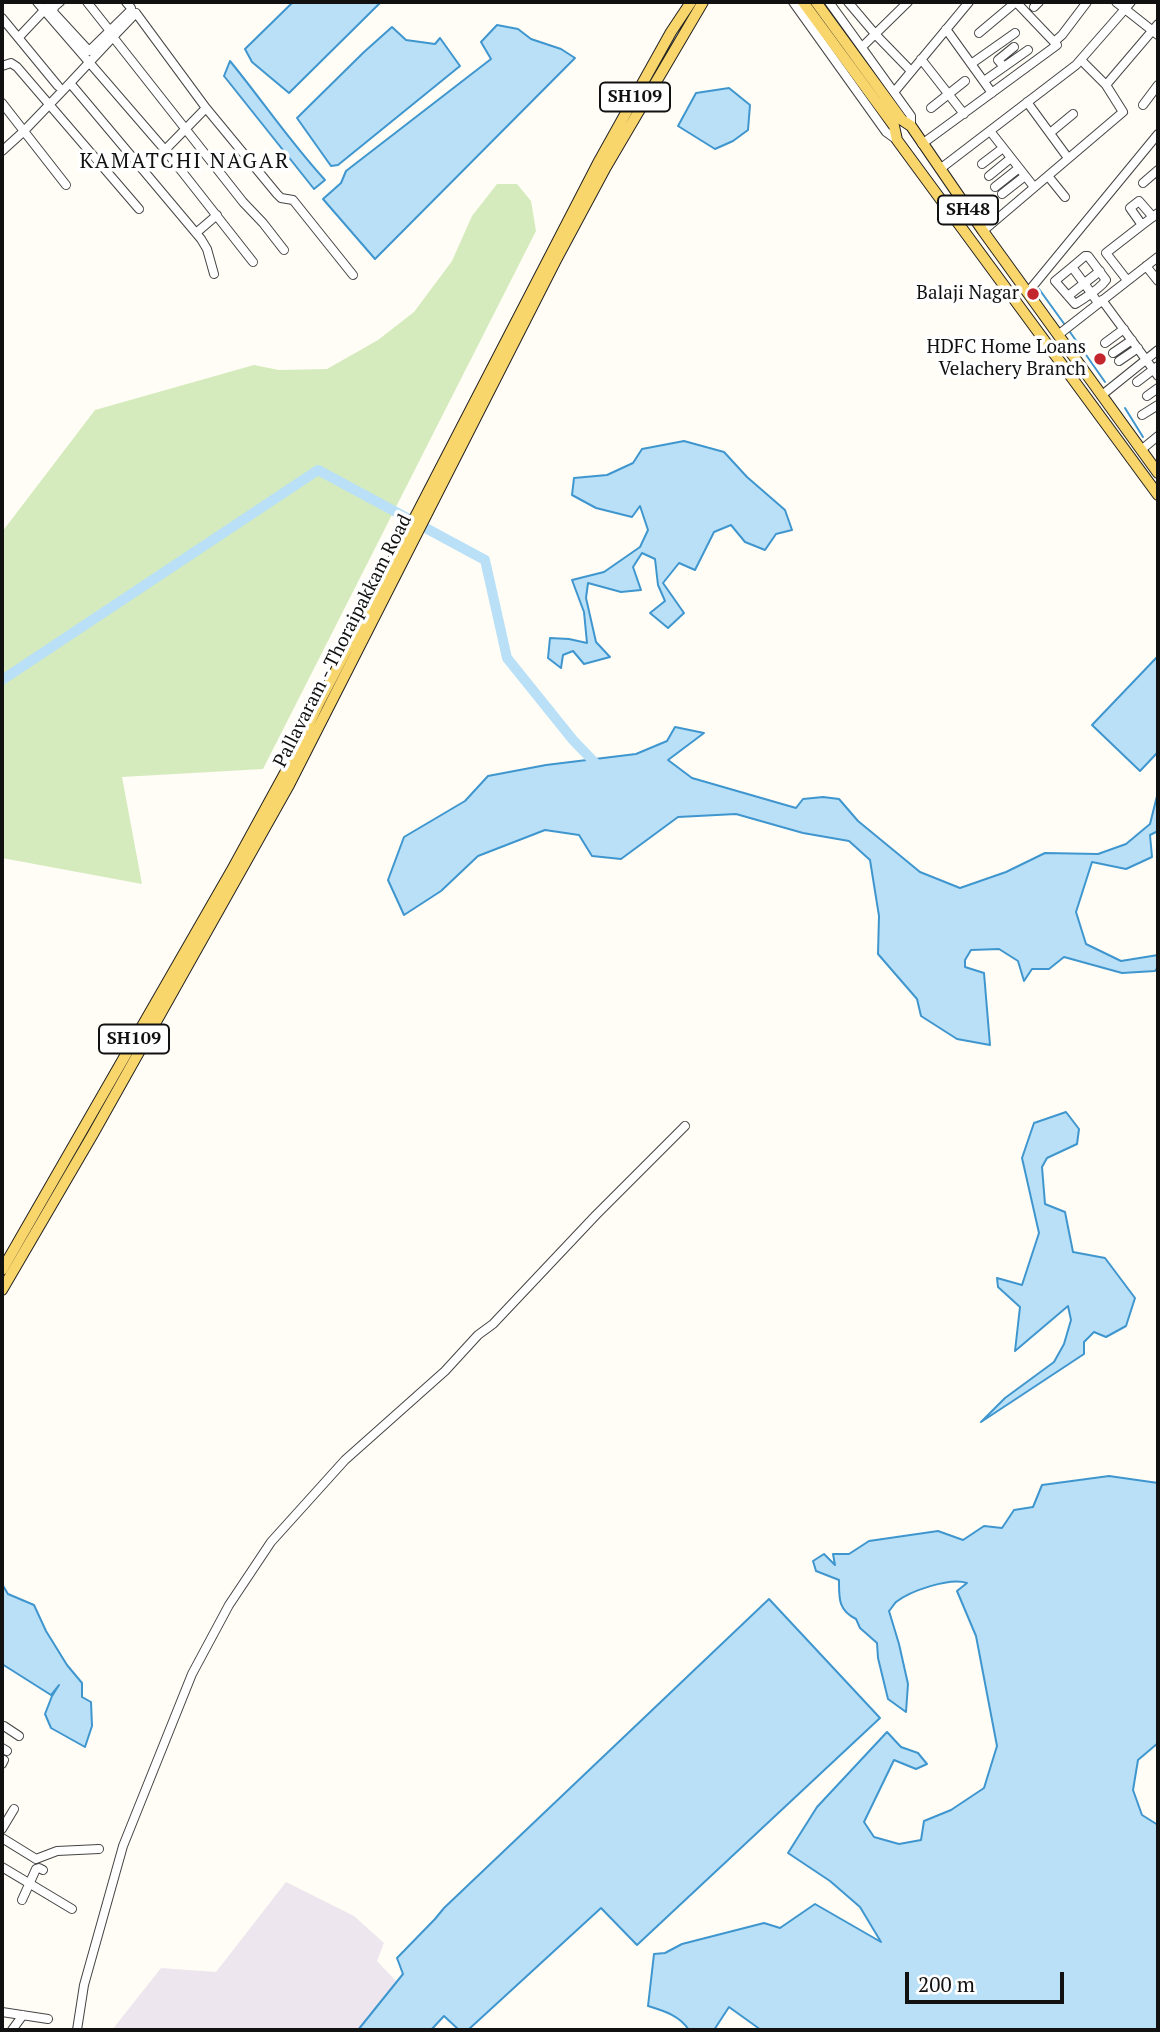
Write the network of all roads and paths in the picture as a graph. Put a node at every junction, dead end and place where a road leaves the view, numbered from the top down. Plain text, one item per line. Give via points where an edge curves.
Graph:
1 (37, 2) edge
2 (52, 2) edge
3 (60, 2) edge
4 (87, 2) edge
5 (129, 2) edge
6 (691, 2) edge
7 (703, 2) edge
8 (709, 2) edge
9 (793, 2) edge
10 (803, 2) edge
11 (816, 2) edge
12 (829, 2) edge
13 (848, 2) edge
14 (908, 2) edge
15 (969, 2) edge
16 (1016, 2) edge
17 (1087, 2) edge
18 (1116, 2) edge
19 (145, 4) dead end
20 (1128, 5) edge
21 (44, 9) junction
22 (136, 13) junction
23 (695, 15) junction
24 (2, 18) edge
25 (946, 29) junction
26 (1157, 30) edge
27 (979, 33) dead end
28 (1015, 33) dead end
29 (111, 34) junction
30 (21, 35) junction
31 (876, 35) junction
32 (1054, 42) junction
33 (862, 47) junction
34 (1014, 47) dead end
35 (1028, 50) dead end
36 (921, 59) junction
37 (1080, 60) junction
38 (89, 62) junction
39 (971, 64) junction
40 (2, 66) edge
41 (1004, 67) junction
42 (911, 71) junction
43 (965, 81) dead end
44 (984, 81) junction
45 (70, 83) junction
46 (1106, 85) junction
47 (1158, 85) edge
48 (58, 86) dead end
49 (895, 91) junction
50 (992, 93) junction
51 (949, 94) junction
52 (881, 101) junction
53 (2, 103) edge
54 (1027, 103) junction
55 (48, 105) junction
56 (1143, 105) dead end
57 (206, 108) junction
58 (931, 108) dead end
59 (964, 114) junction
60 (1073, 114) dead end
61 (912, 126) junction
62 (187, 129) junction
63 (990, 131) junction
64 (23, 132) junction
65 (1050, 133) junction
66 (1158, 134) edge
67 (897, 140) junction
68 (922, 144) junction
69 (1003, 148) junction
70 (2, 150) edge
71 (165, 150) junction
72 (1011, 158) junction
73 (1068, 158) junction
74 (982, 164) dead end
75 (1018, 168) junction
76 (600, 169) junction
77 (940, 169) junction
78 (1158, 170) edge
79 (989, 176) dead end
80 (1025, 176) junction
81 (1048, 176) junction
82 (1143, 183) dead end
83 (66, 185) dead end
84 (995, 187) dead end
85 (1034, 187) junction
86 (1002, 194) dead end
87 (1065, 197) dead end
88 (139, 209) dead end
89 (969, 211) junction
90 (217, 215) junction
91 (1155, 215) edge
92 (956, 221) junction
93 (1143, 225) junction
94 (983, 231) junction
95 (196, 233) junction
96 (284, 250) dead end
97 (1158, 257) edge
98 (253, 262) dead end
99 (1146, 266) junction
100 (1072, 267) junction
101 (1100, 271) junction
102 (214, 274) dead end
103 (353, 275) dead end
104 (1157, 277) edge
105 (1127, 280) junction
106 (1084, 283) junction
107 (1028, 292) junction
108 (1091, 293) junction
109 (1068, 296) junction
110 (1100, 301) junction
111 (1124, 329) junction
112 (1058, 335) junction
113 (1132, 340) junction
114 (1105, 343) dead end
115 (1138, 348) junction
116 (1158, 350) edge
117 (1113, 353) dead end
118 (1146, 359) junction
119 (1119, 361) dead end
120 (1157, 371) edge
121 (1137, 382) dead end
122 (1158, 388) edge
123 (1102, 395) junction
124 (1147, 396) dead end
125 (1158, 405) edge
126 (1142, 415) dead end
127 (1158, 436) edge
128 (1141, 450) junction
129 (1158, 470) edge
130 (1158, 495) edge
131 (190, 952) junction
132 (685, 1126) dead end
133 (80, 1145) junction
134 (2, 1270) edge
135 (2, 1290) edge
136 (4, 1726) edge
137 (19, 1736) dead end
138 (14, 1809) dead end
139 (3, 1824) edge
140 (2, 1838) edge
141 (99, 1849) dead end
142 (2, 1867) edge
143 (43, 1870) dead end
144 (29, 1884) junction
145 (22, 1900) dead end
146 (72, 1909) dead end
147 (2, 2012) edge
148 (23, 2015) junction
149 (48, 2019) dead end
150 (12, 2030) edge
151 (77, 2030) edge

1 - 21 street
2 - 21 street
3 - 29 street via 53,12 87,51
4 - 29 street
5 - 29 street via 131,10
6 - 76 main road, Pallavaram - Thoraipakkam Road / SH109 via 673,27
7 - 23 main road, Pallavaram - Thoraipakkam Road / SH109
8 - 23 main road
9 - 67 street via 886,132
10 - 52 main road, SH48
11 - 52 main road, SH48
12 - 33 street
13 - 31 street
14 - 31 street
15 - 25 street
16 - 27 street
16 - 32 street
17 - 32 street
18 - 20 street
19 - 22 street
20 - 26 street
20 - 37 street
21 - 30 street
21 - 38 street
22 - 29 street
22 - 57 street
23 - 76 main road, Pallavaram - Thoraipakkam Road / SH109
24 - 30 street
25 - 36 street
25 - 39 street
26 - 46 street
28 - 39 street
29 - 38 street
29 - 62 street
30 - 48 street
31 - 33 street
31 - 42 street
32 - 50 street via 1057,45
33 - 49 street
34 - 41 street via 998,60
35 - 41 street
36 - 42 street
36 - 51 street
37 - 46 street
37 - 54 street
38 - 45 street
38 - 71 street
39 - 44 street
40 - 55 street via 10,63 17,67
41 - 44 street
42 - 49 street
43 - 51 street
44 - 50 street
45 - 55 street
45 - 95 street
46 - 73 street via 1123,112
47 - 56 street
49 - 61 street
50 - 59 street
51 - 58 street
51 - 59 street
52 - 61 main road, SH48
52 - 67 main road, SH48
53 - 64 street
54 - 63 street
54 - 65 street
55 - 64 street
55 - 88 street
57 - 62 street
57 - 103 street via 277,194 293,200
59 - 68 street
60 - 65 street
61 - 68 main road, SH48
62 - 71 street
62 - 96 street
63 - 69 street
63 - 77 street
64 - 70 street
64 - 83 street
65 - 73 street
66 - 107 street
67 - 92 main road, SH48
68 - 77 main road, SH48
69 - 72 street
69 - 74 street
71 - 90 street
72 - 75 street
72 - 79 street
73 - 81 street
75 - 80 street
75 - 84 street
76 - 131 main road, Pallavaram - Thoraipakkam Road / SH109 via 287,779
77 - 89 main road, SH48
78 - 82 street
80 - 85 street
80 - 86 street
81 - 85 street
81 - 87 street
85 - 94 street
89 - 92 main road
89 - 94 main road, SH48
90 - 95 street
90 - 98 street
91 - 93 street
91 - 93 street via 1139,201 1130,208
92 - 130 main road, SH48
93 - 105 street via 1106,253
94 - 107 main road, SH48
95 - 102 street
97 - 99 street
99 - 104 street
99 - 105 street
100 - 101 street via 1087,255
100 - 106 street
100 - 109 street via 1055,282
101 - 106 street
101 - 108 street via 1107,280
105 - 110 street
106 - 108 street
106 - 109 street
107 - 112 main road, SH48
108 - 109 street via 1075,304
108 - 110 street
110 - 111 street via 1114,323
110 - 112 street
111 - 113 street
111 - 114 street
112 - 123 main road, SH48
113 - 115 street
113 - 117 street
115 - 118 street
115 - 119 street
116 - 118 street
118 - 120 street
118 - 123 street
120 - 121 street
122 - 124 street
123 - 128 main road, SH48
125 - 126 street
127 - 128 street
128 - 129 main road, SH48
131 - 133 main road, Pallavaram - Thoraipakkam Road / SH109 via 83,1128
131 - 133 main road, Pallavaram - Thoraipakkam Road / SH109 via 93,1134
132 - 151 street via 493,1324 345,1460 271,1542 229,1605 192,1674 123,1846 84,1985
133 - 134 main road, Pallavaram - Thoraipakkam Road / SH109
133 - 135 main road, Pallavaram - Thoraipakkam Road / SH109
136 - 137 street
138 - 139 street
140 - 141 street via 36,1858 57,1851
142 - 144 street
143 - 144 street via 36,1869
144 - 145 street
144 - 146 street
147 - 148 street
148 - 149 street
148 - 150 street

